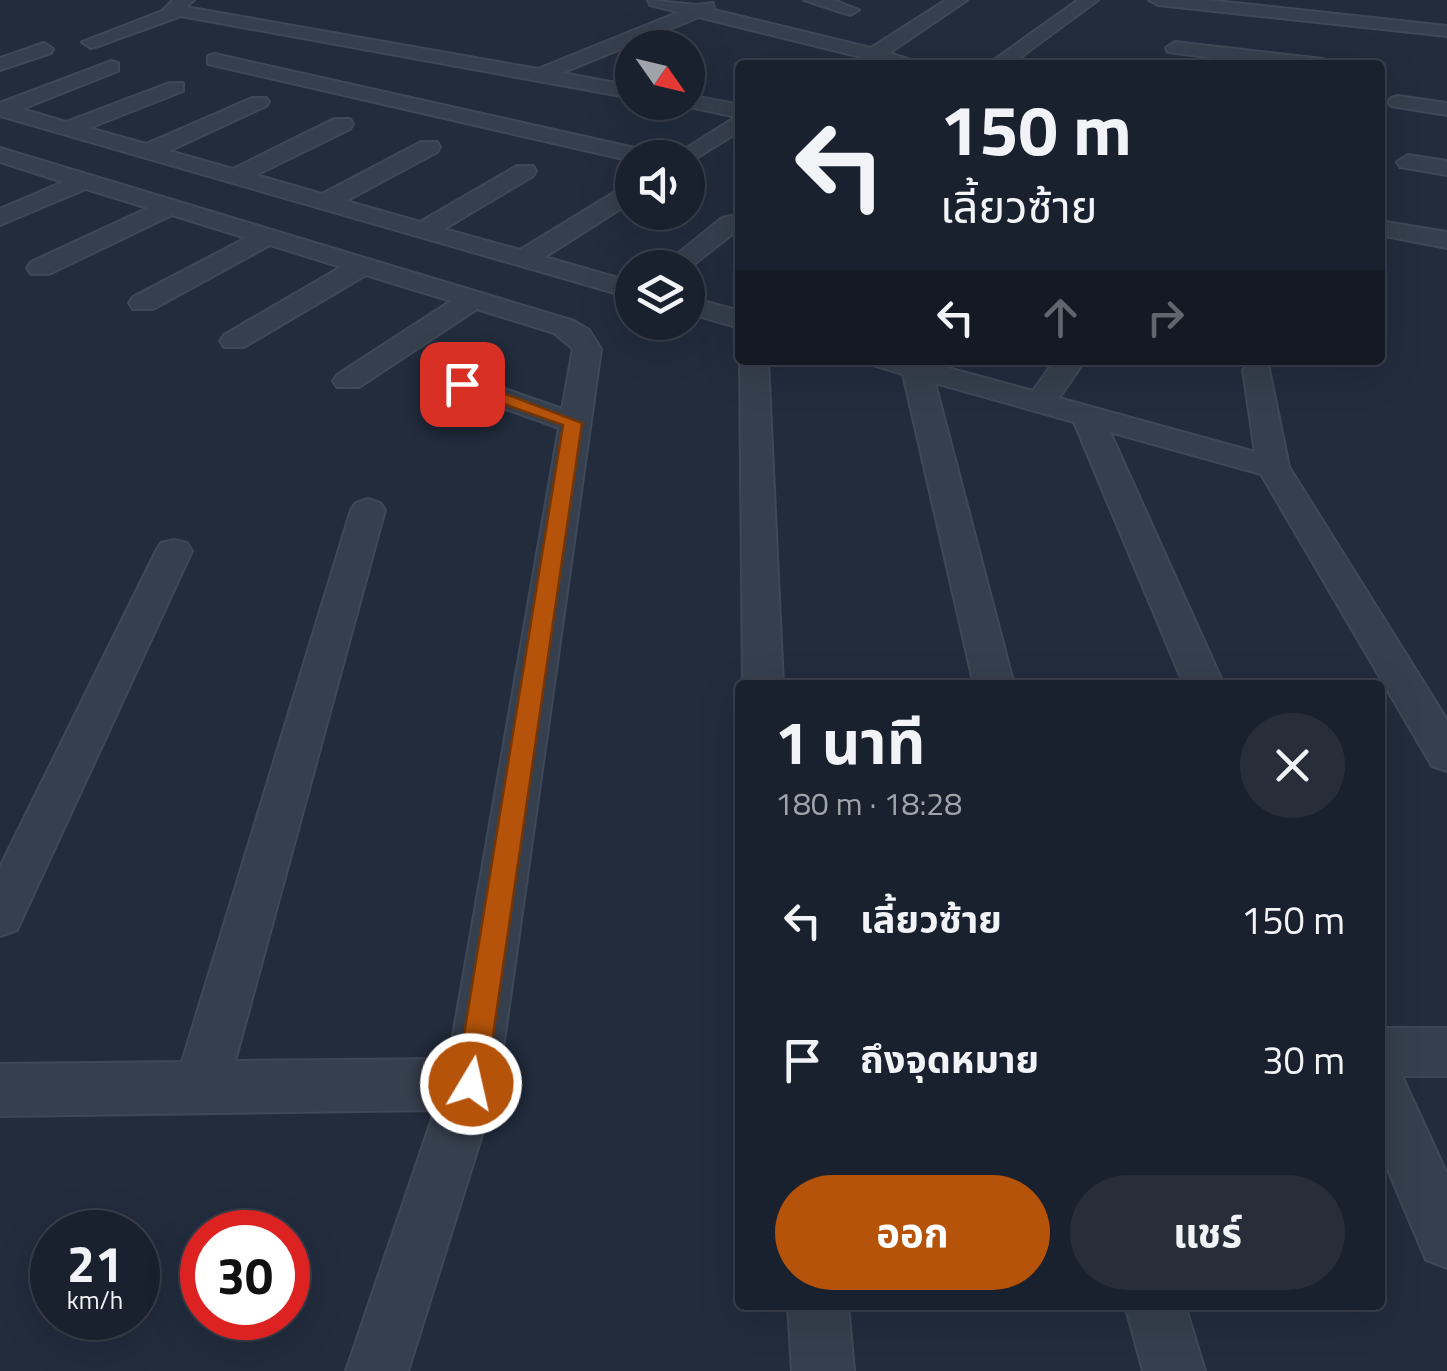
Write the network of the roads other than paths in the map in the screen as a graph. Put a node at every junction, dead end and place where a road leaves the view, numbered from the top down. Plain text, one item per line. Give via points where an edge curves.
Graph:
1 (656, 0) edge
2 (721, 0) edge
3 (813, 0) edge
4 (958, 0) edge
5 (1089, 0) edge
6 (1158, 0) edge
7 (1226, 3) edge
8 (180, 6) edge
9 (850, 10) dead end
10 (698, 12) junction
11 (290, 31) junction
12 (1447, 31) edge
13 (91, 42) dead end
14 (1175, 48) junction
15 (44, 49) dead end
16 (874, 56) junction
17 (893, 60) edge
18 (1004, 60) edge
19 (1162, 60) edge
20 (1279, 60) edge
21 (0, 64) edge
22 (111, 67) dead end
23 (539, 76) junction
24 (176, 87) dead end
25 (615, 89) edge
26 (259, 102) dead end
27 (1398, 102) dead end
28 (705, 105) edge
29 (735, 109) edge
30 (1447, 109) edge
31 (342, 124) dead end
32 (735, 125) edge
33 (70, 128) junction
34 (705, 144) edge
35 (429, 147) dead end
36 (615, 151) edge
37 (147, 152) junction
38 (2, 157) edge
39 (1408, 162) dead end
40 (1447, 168) edge
41 (525, 171) dead end
42 (235, 177) junction
43 (84, 181) junction
44 (615, 201) edge
45 (325, 202) junction
46 (170, 207) junction
47 (0, 218) edge
48 (731, 222) dead end
49 (1385, 229) edge
50 (424, 230) junction
51 (266, 237) junction
52 (1447, 240) edge
53 (696, 250) edge
54 (524, 259) junction
55 (362, 266) junction
56 (40, 268) dead end
57 (615, 285) edge
58 (472, 300) junction
59 (143, 304) dead end
60 (705, 310) edge
61 (735, 319) edge
62 (234, 341) dead end
63 (753, 365) edge
64 (899, 365) edge
65 (905, 365) edge
66 (1067, 365) edge
67 (1258, 370) dead end
68 (348, 381) dead end
69 (462, 384) dead end
70 (1040, 403) junction
71 (1087, 416) junction
72 (573, 423) junction
73 (1273, 467) junction
74 (368, 510) dead end
75 (174, 550) dead end
76 (763, 680) edge
77 (993, 680) edge
78 (1202, 680) edge
79 (1447, 755) edge
80 (0, 916) edge
81 (1385, 1052) edge
82 (1447, 1052) edge
83 (202, 1084) junction
84 (471, 1084) junction
85 (0, 1090) edge
86 (1385, 1099) edge
87 (1447, 1240) edge
88 (818, 1310) edge
89 (1157, 1310) edge
90 (377, 1371) edge
91 (823, 1371) edge
92 (1174, 1371) edge

1 - 10 street
2 - 10 street
3 - 9 street
4 - 16 street
5 - 18 street
6 - 7 street
7 - 12 street
7 - 14 street
8 - 11 street
8 - 13 street
10 - 16 street
10 - 23 street
11 - 23 street
11 - 36 street via 208,62
14 - 19 street
14 - 20 street
15 - 21 street
16 - 17 street
22 - 33 street via 2,110
23 - 25 street
24 - 33 street
26 - 37 street
27 - 30 street
28 - 29 street
31 - 42 street
32 - 34 street
33 - 37 street
35 - 45 street
37 - 42 street
38 - 43 street
39 - 40 street
41 - 50 street
42 - 45 street
43 - 46 street
43 - 47 street
44 - 54 street
45 - 50 street
46 - 51 street
46 - 56 street
48 - 53 street
49 - 52 street
50 - 54 street
51 - 55 street
51 - 59 street
54 - 57 street
55 - 58 street
55 - 62 street
58 - 68 street
58 - 72 street via 579,336 587,349
60 - 61 street
63 - 76 street
64 - 77 street
65 - 70 street
66 - 70 street
67 - 73 street
69 - 72 street
70 - 71 street
71 - 73 street
71 - 78 street
72 - 84 street
73 - 79 street
74 - 83 street
75 - 80 street
81 - 82 street
83 - 84 street
83 - 85 street
84 - 90 street
86 - 87 street
88 - 91 street
89 - 92 street

